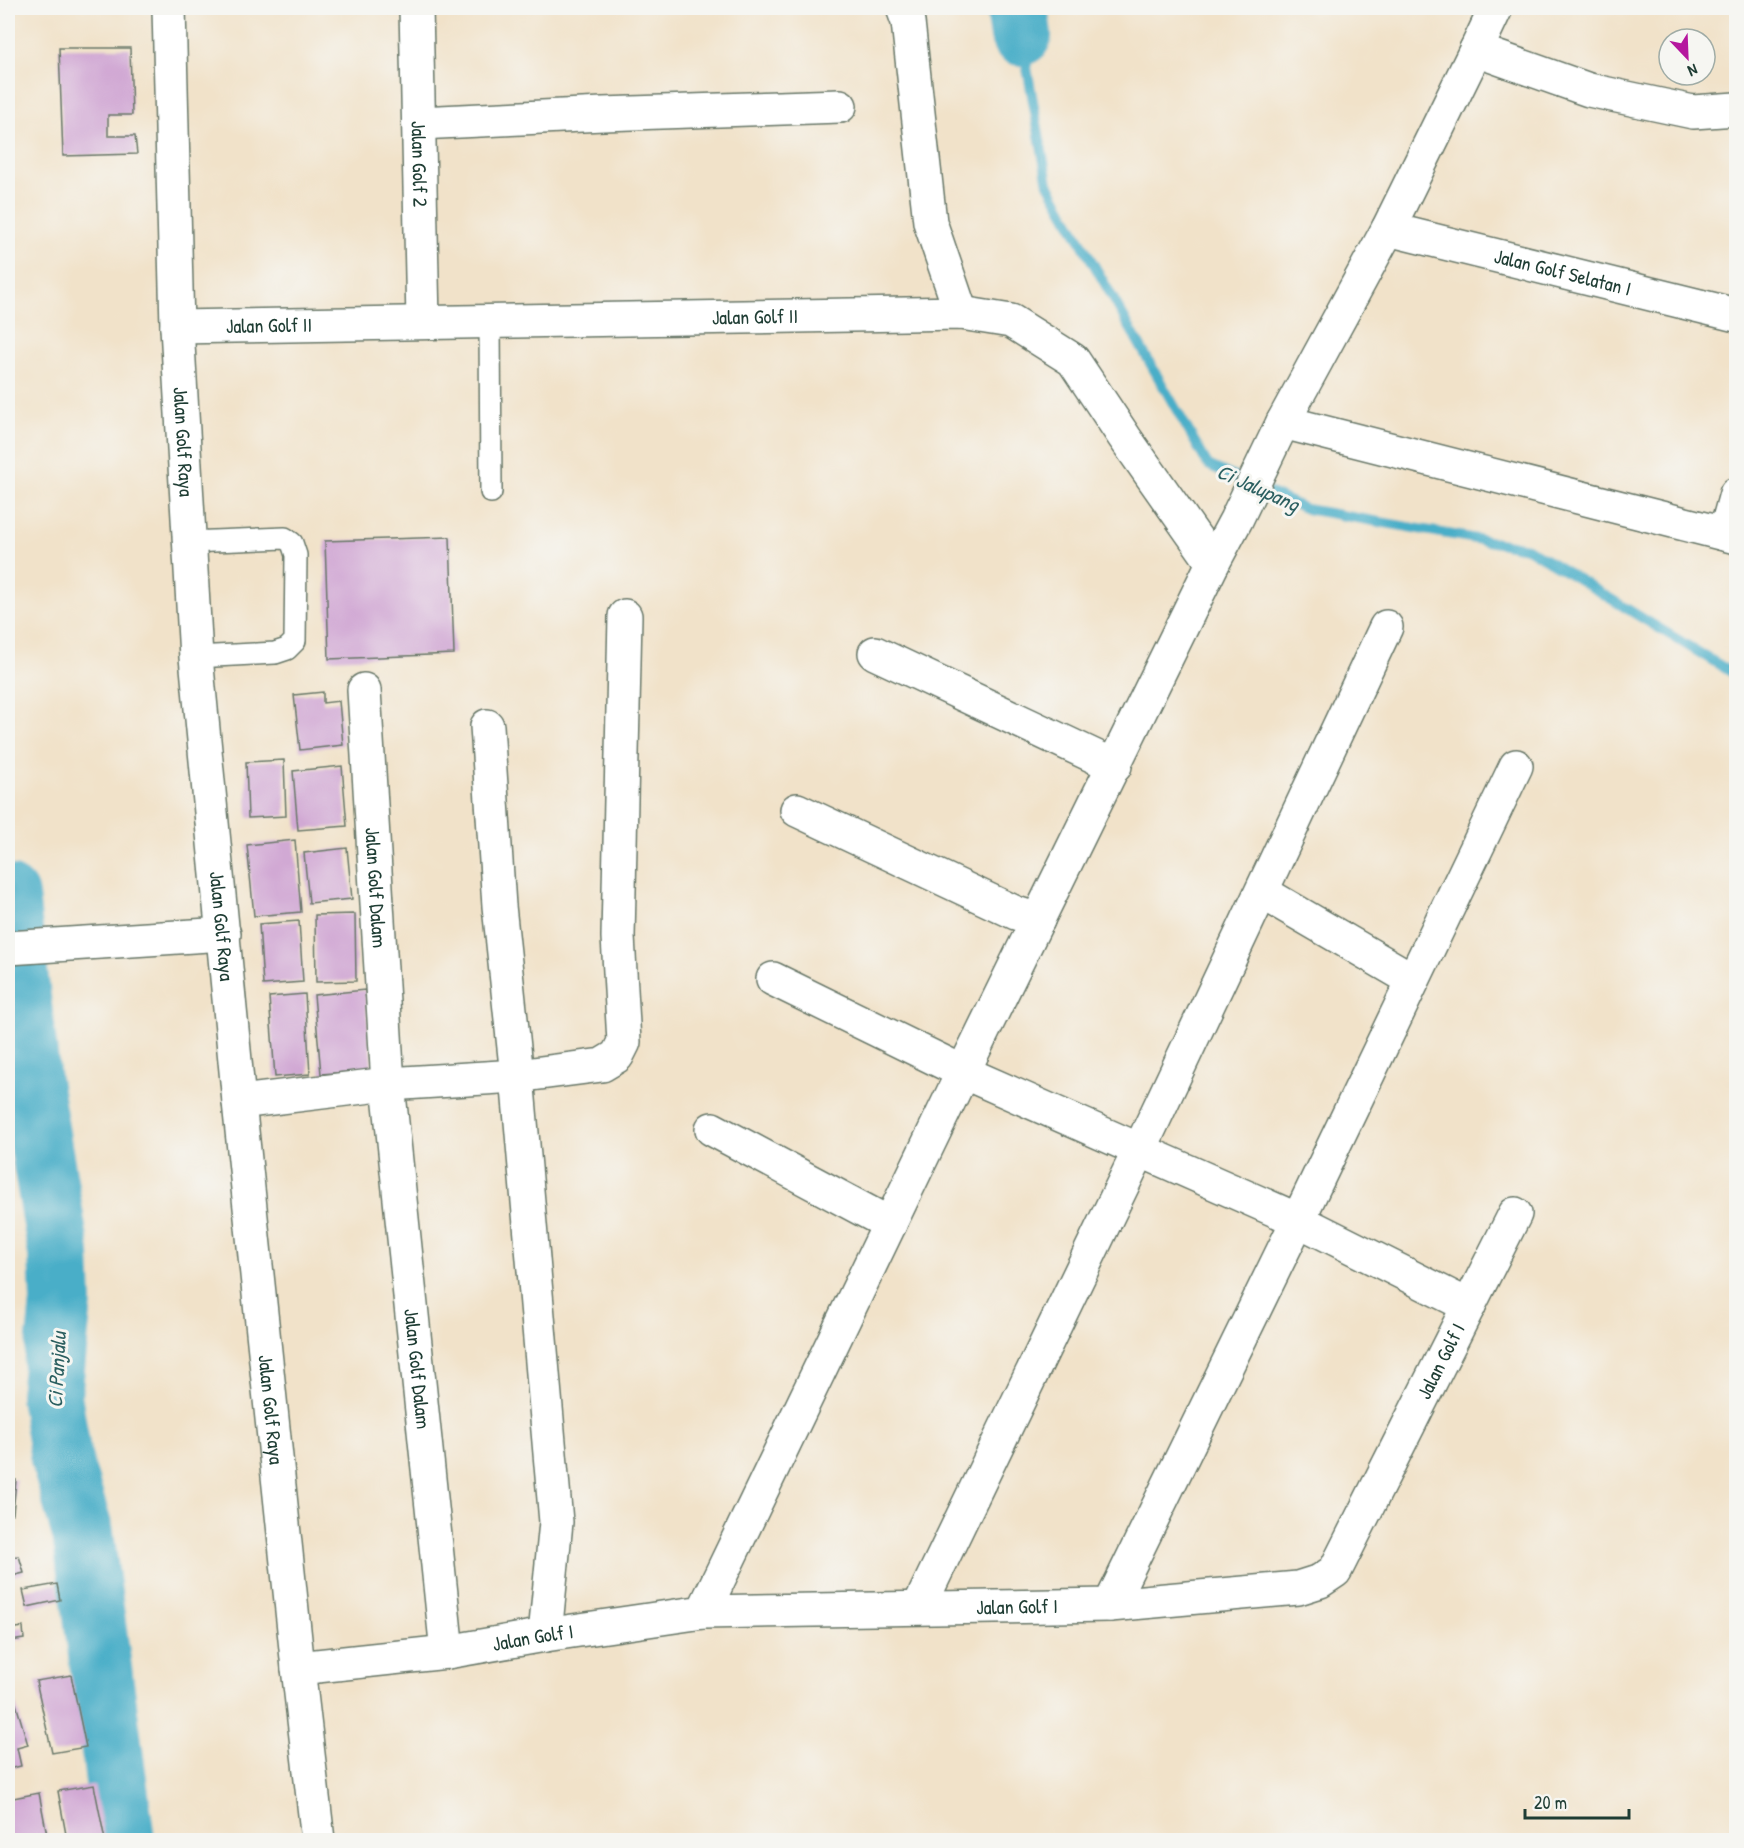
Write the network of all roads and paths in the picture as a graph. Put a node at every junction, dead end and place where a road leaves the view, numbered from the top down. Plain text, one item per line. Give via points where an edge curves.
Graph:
1 (169, 8) edge
2 (416, 8) edge
3 (903, 8) edge
4 (1496, 8) edge
5 (1476, 50) junction
6 (840, 106) dead end
7 (1737, 109) edge
8 (419, 123) junction
9 (1388, 229) junction
10 (961, 313) junction
11 (1737, 315) edge
12 (490, 320) junction
13 (423, 321) junction
14 (177, 327) junction
15 (1283, 422) junction
16 (491, 492) dead end
17 (1737, 494) edge
18 (1731, 535) edge
19 (189, 542) junction
20 (1213, 563) junction
21 (625, 616) dead end
22 (1386, 627) dead end
23 (874, 653) dead end
24 (196, 657) junction
25 (363, 690) dead end
26 (487, 726) dead end
27 (1115, 766) junction
28 (1516, 766) dead end
29 (797, 810) dead end
30 (1262, 892) junction
31 (1038, 920) junction
32 (224, 934) junction
33 (20, 947) edge
34 (773, 979) dead end
35 (1413, 980) junction
36 (963, 1072) junction
37 (517, 1076) junction
38 (388, 1084) junction
39 (239, 1102) junction
40 (712, 1129) dead end
41 (1140, 1149) junction
42 (1515, 1214) dead end
43 (1298, 1220) junction
44 (890, 1224) junction
45 (1469, 1306) junction
46 (1110, 1605) junction
47 (919, 1607) junction
48 (703, 1612) junction
49 (545, 1635) junction
50 (447, 1652) junction
51 (298, 1668) junction
52 (318, 1840) edge

1 - 14 street, Jalan Golf Raya
2 - 8 street, Jalan Golf 2
3 - 10 street via 908,22 930,222
4 - 5 street
5 - 7 street via 1588,90 1693,111
5 - 9 street
6 - 8 street
8 - 13 street, Jalan Golf 2
9 - 11 street, Jalan Golf Selatan I
9 - 15 street
10 - 12 street, Jalan Golf II
10 - 20 street, Jalan Golf II via 1011,321 1073,360
12 - 13 street, Jalan Golf II
12 - 16 lane
13 - 14 street, Jalan Golf II
14 - 19 street, Jalan Golf Raya
15 - 18 street
15 - 20 street
17 - 18 street
19 - 24 street, Jalan Golf Raya
19 - 24 lane via 285,538 292,543 296,555 295,641 275,653
20 - 27 street
21 - 37 street via 618,937 624,1042 617,1056 602,1065
22 - 30 street
23 - 27 street
24 - 32 street, Jalan Golf Raya
25 - 38 street, Jalan Golf Dalam
26 - 37 street via 499,906
27 - 31 street
28 - 35 street
29 - 31 street
30 - 35 street
30 - 41 street
31 - 36 street
32 - 33 street
32 - 39 street, Jalan Golf Raya
34 - 36 street
35 - 43 street
36 - 41 street
36 - 44 street
37 - 38 street
37 - 49 street via 556,1522
38 - 39 street
38 - 50 street, Jalan Golf Dalam
39 - 51 street, Jalan Golf Raya
40 - 44 street
41 - 43 street
41 - 47 street
42 - 45 street, Jalan Golf I
43 - 45 street
43 - 46 street
44 - 48 street
45 - 46 street, Jalan Golf I via 1335,1571 1298,1588
46 - 47 street, Jalan Golf I
47 - 48 street, Jalan Golf I
48 - 49 street, Jalan Golf I
49 - 50 street, Jalan Golf I
50 - 51 street, Jalan Golf I
51 - 52 street, Jalan Golf Raya

